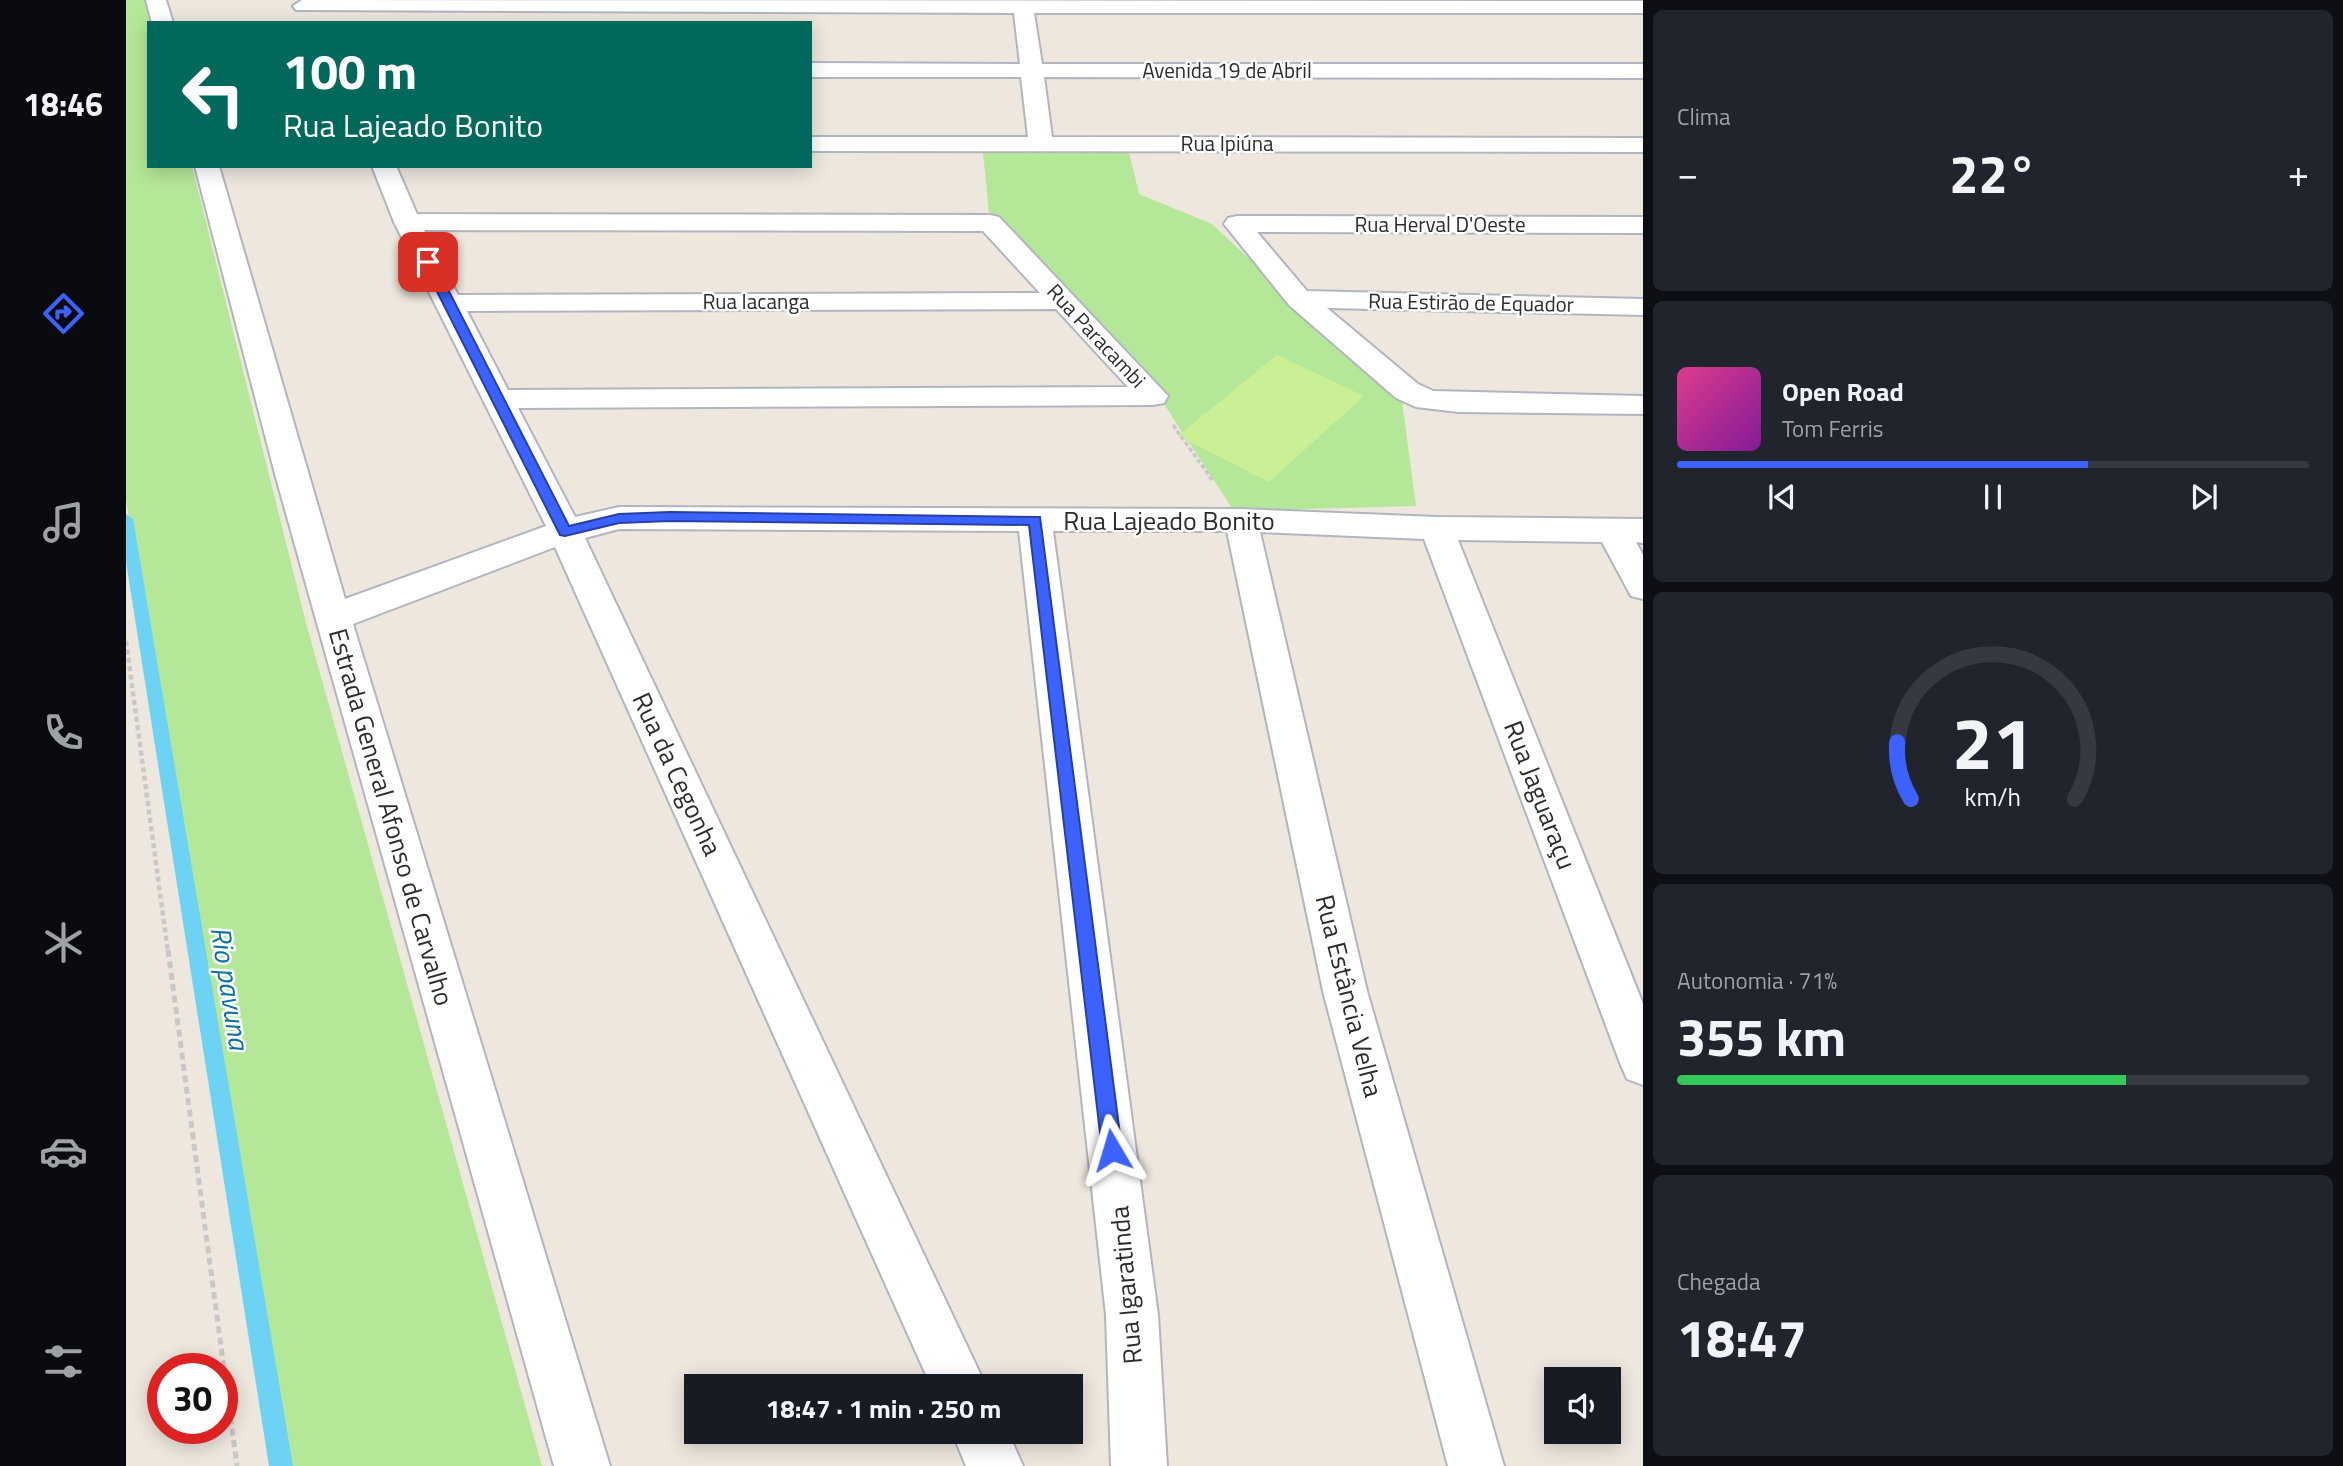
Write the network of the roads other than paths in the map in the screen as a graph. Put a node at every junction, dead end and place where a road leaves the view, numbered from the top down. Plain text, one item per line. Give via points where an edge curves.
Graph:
1 (156, 0) edge
2 (793, 3) edge
3 (846, 3) edge
4 (1143, 3) edge
5 (1023, 5) junction
6 (1643, 7) edge
7 (305, 10) edge
8 (162, 21) edge
9 (1031, 70) junction
10 (812, 71) edge
11 (1641, 74) edge
12 (812, 144) edge
13 (1041, 144) junction
14 (1643, 145) edge
15 (208, 168) edge
16 (385, 168) edge
17 (407, 222) junction
18 (1643, 225) edge
19 (1299, 299) junction
20 (1063, 301) junction
21 (449, 303) junction
22 (1643, 307) edge
23 (497, 398) junction
24 (1643, 405) edge
25 (1241, 520) junction
26 (1035, 521) junction
27 (1437, 528) junction
28 (565, 531) junction
29 (1628, 531) edge
30 (1643, 587) edge
31 (333, 617) junction
32 (1643, 1063) edge
33 (953, 1374) edge
34 (985, 1444) edge
35 (582, 1466) edge
36 (995, 1466) edge
37 (1139, 1466) edge
38 (1476, 1466) edge

1 - 8 street
2 - 3 street
2 - 7 street
3 - 5 street
4 - 5 street
4 - 6 street
5 - 9 street
9 - 10 street, Avenida 19 de Abril
9 - 11 street, Avenida 19 de Abril
9 - 13 street
12 - 13 street, Rua Ipiúna
13 - 14 street, Rua Ipiúna
15 - 31 street, Estrada General Afonso de Carvalho
16 - 17 street, Rua da Cegonha
17 - 20 street, Rua Paracambi via 990,223
17 - 21 street, Rua da Cegonha
18 - 19 street, Rua Herval D'Oeste via 1237,224
19 - 22 street, Rua Estirão de Equador
19 - 24 street via 1407,391 1427,400
20 - 21 street, Rua Iacanga
20 - 23 street, Rua Paracambi via 1153,396
21 - 23 street, Rua da Cegonha
23 - 28 street, Rua da Cegonha
25 - 26 street, Rua Lajeado Bonito
25 - 27 street, Rua Lajeado Bonito
25 - 38 street, Rua Estância Velha via 1345,992
26 - 28 street, Rua Lajeado Bonito via 619,518
26 - 37 street, Rua Igaratinda via 1132,1315
27 - 29 street, Rua Lajeado Bonito
27 - 32 street, Rua Jaguaraçu
28 - 31 street, Rua Lajeado Bonito
28 - 33 street, Rua da Cegonha
29 - 30 street
31 - 35 street, Estrada General Afonso de Carvalho
34 - 36 street

